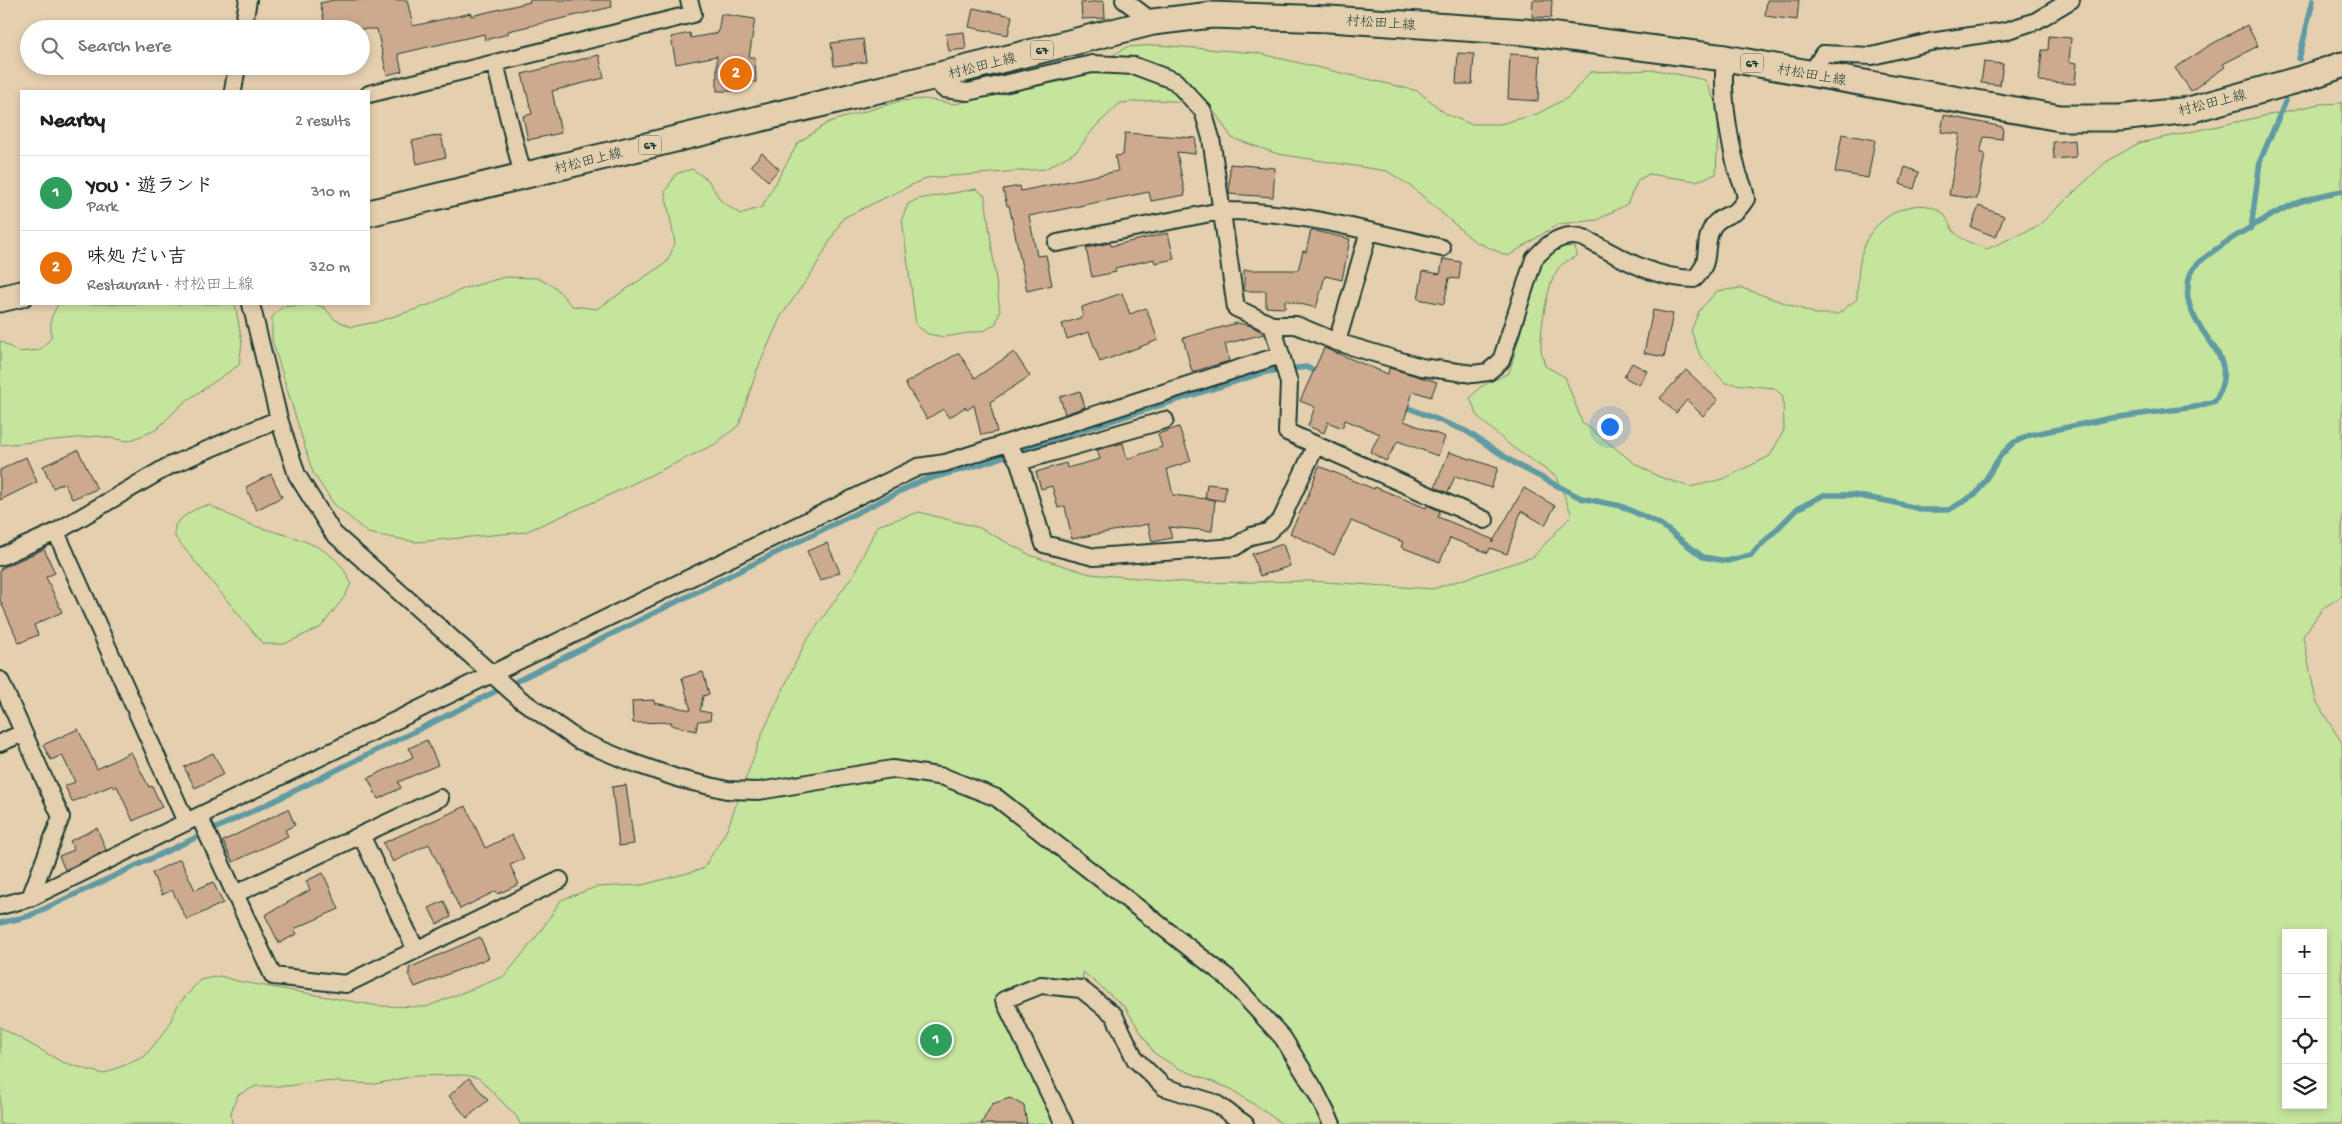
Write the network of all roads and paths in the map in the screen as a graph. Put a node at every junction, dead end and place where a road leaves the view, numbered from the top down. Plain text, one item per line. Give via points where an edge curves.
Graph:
1 (690, 0) edge
2 (1124, 0) edge
3 (2071, 0) edge
4 (252, 1) edge
5 (247, 20) edge
6 (1153, 22) junction
7 (1725, 58) junction
8 (495, 63) junction
9 (2342, 65) edge
10 (1811, 74) junction
11 (236, 75) edge
12 (932, 78) junction
13 (233, 90) edge
14 (370, 94) edge
15 (523, 176) junction
16 (1221, 211) junction
17 (370, 213) edge
18 (1369, 231) junction
19 (1057, 243) dead end
20 (1442, 248) dead end
21 (20, 294) edge
22 (0, 299) edge
23 (251, 305) edge
24 (1272, 325) junction
25 (1337, 342) junction
26 (1281, 355) junction
27 (279, 419) junction
28 (1165, 420) dead end
29 (1007, 443) junction
30 (1316, 445) junction
31 (1020, 462) junction
32 (1485, 520) dead end
33 (56, 532) junction
34 (0, 557) edge
35 (492, 676) junction
36 (0, 680) edge
37 (23, 733) junction
38 (0, 743) edge
39 (440, 798) dead end
40 (192, 819) junction
41 (361, 836) junction
42 (560, 880) dead end
43 (235, 894) junction
44 (30, 898) junction
45 (0, 906) edge
46 (416, 950) junction
47 (1064, 1124) edge
48 (1245, 1124) edge
49 (1332, 1124) edge

1 - 8 street via 693,14
2 - 6 street
3 - 10 street via 2036,21 2005,31 1930,42 1872,56 1823,54
4 - 5 street
6 - 7 main road, 村松田上線 / 67 via 1210,15 1329,19 1525,32
6 - 12 main road, 村松田上線 / 67
7 - 10 main road, 村松田上線 / 67
7 - 25 street via 1723,82 1727,114 1746,199 1713,226 1704,269 1694,278 1648,272 1572,234 1545,246 1534,259 1500,361 1488,372 1473,374 1421,367
8 - 14 street
8 - 15 street
9 - 10 main road, 村松田上線 / 67 via 2189,110 2120,118 2060,118
11 - 13 street
12 - 15 main road, 村松田上線 / 67
12 - 16 street via 944,89 968,92 1092,64 1135,66 1175,81 1203,112 1211,138
15 - 17 main road, 村松田上線 / 67
16 - 18 street via 1306,218
16 - 19 street
16 - 24 street via 1236,308
18 - 20 street
18 - 25 street
21 - 22 main road
23 - 27 street
24 - 25 street via 1296,325
24 - 26 street
26 - 29 street
26 - 30 street via 1289,383 1287,432
27 - 33 street via 167,467
27 - 35 street via 297,475 333,533
28 - 31 street
29 - 31 street
29 - 35 street via 946,463 918,467
30 - 31 street via 1281,520 1268,532 1251,536 1235,547 1094,556 1044,544
30 - 32 street
33 - 34 street
33 - 40 street
35 - 40 street
35 - 49 street via 578,740 680,780 727,790 759,791 892,769 944,777 997,798 1228,978 1283,1038
36 - 37 street
37 - 38 street
37 - 44 street via 61,817
39 - 41 street
40 - 43 street via 212,844
40 - 44 street
41 - 43 street
41 - 46 street
42 - 46 street
43 - 46 street via 273,976 346,984
44 - 45 street
47 - 48 street via 1004,1000 1041,985 1081,989 1114,1015 1135,1059 1164,1087 1215,1104

